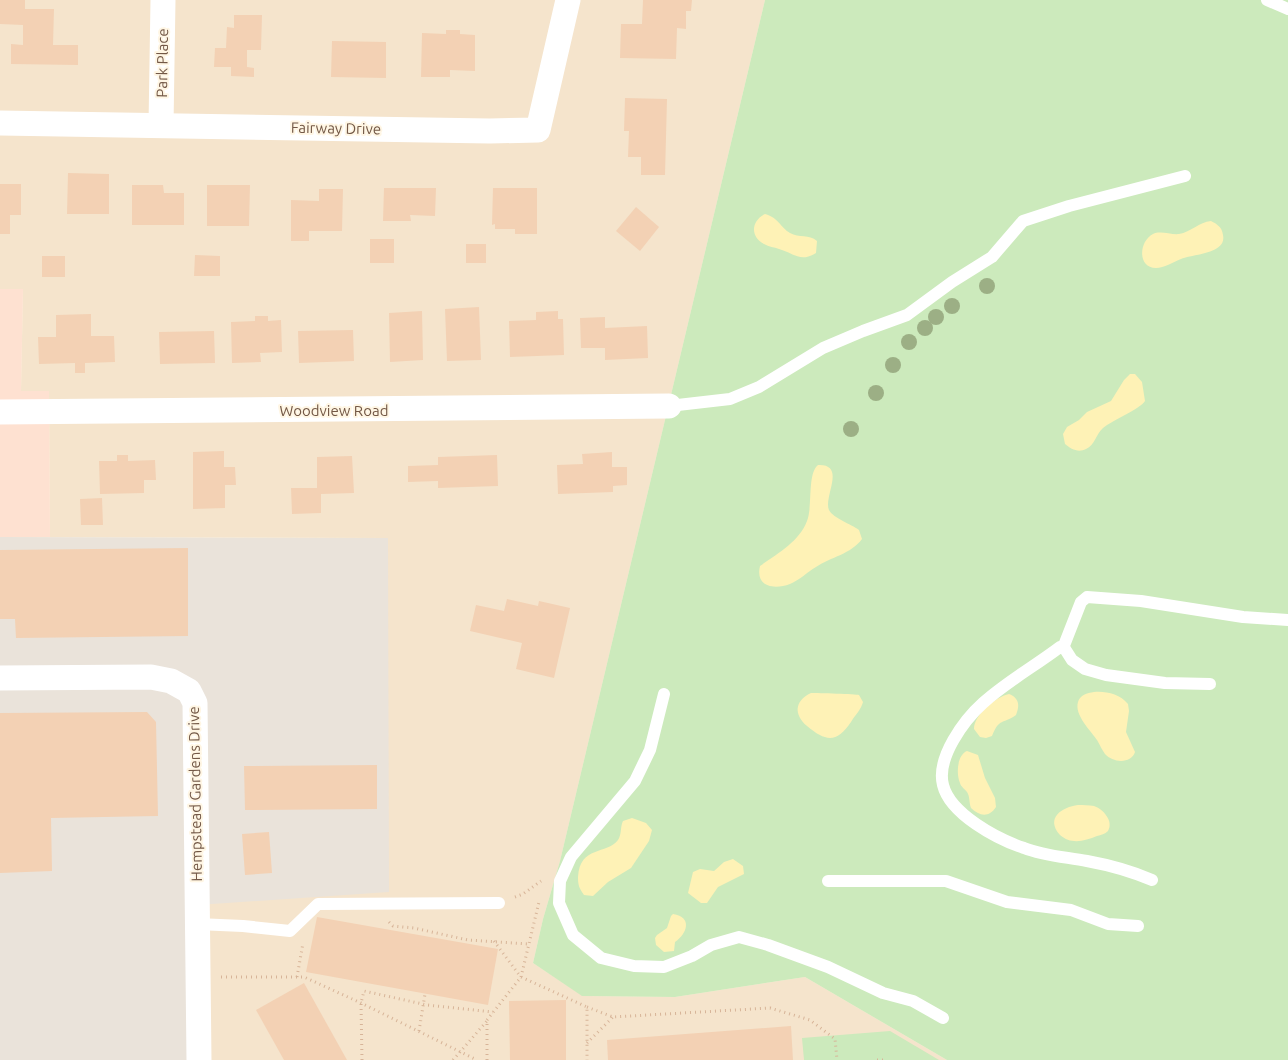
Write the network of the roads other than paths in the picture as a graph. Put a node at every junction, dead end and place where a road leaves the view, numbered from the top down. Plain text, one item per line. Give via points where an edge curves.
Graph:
1 (163, 0) edge
2 (568, 0) edge
3 (1267, 0) edge
4 (1288, 8) edge
5 (0, 123) edge
6 (161, 125) junction
7 (1185, 176) dead end
8 (669, 406) joint
9 (0, 412) edge
10 (1288, 620) edge
11 (1063, 648) junction
12 (0, 678) edge
13 (1210, 684) dead end
14 (664, 694) dead end
15 (1152, 880) dead end
16 (828, 881) dead end
17 (499, 903) road end
18 (197, 924) junction
19 (1138, 926) dead end
20 (943, 1018) dead end
21 (199, 1060) edge

1 - 6 street, Park Place
2 - 6 street, Fairway Drive via 538,130
3 - 4 lane
5 - 6 street, Fairway Drive
7 - 8 lane via 1023,221 992,257 907,315 823,348 759,387 730,399
8 - 9 street, Woodview Road
10 - 11 lane via 1087,597 1081,602
11 - 13 lane via 1085,670 1165,683
11 - 15 lane via 1001,689 971,715 948,751 942,767 942,785 961,812 1003,840 1024,849 1114,867
12 - 18 street, Hempstead Gardens Drive via 151,677 171,681 189,691 195,703
14 - 20 lane via 650,750 635,781 571,857 560,881 559,903 573,935 601,958 634,966 664,967 711,945 739,937 828,967 884,993 913,1001
16 - 19 lane via 946,881 1007,902 1071,910 1108,924
17 - 18 lane via 318,904 290,931
18 - 21 street, Hempstead Gardens Drive

